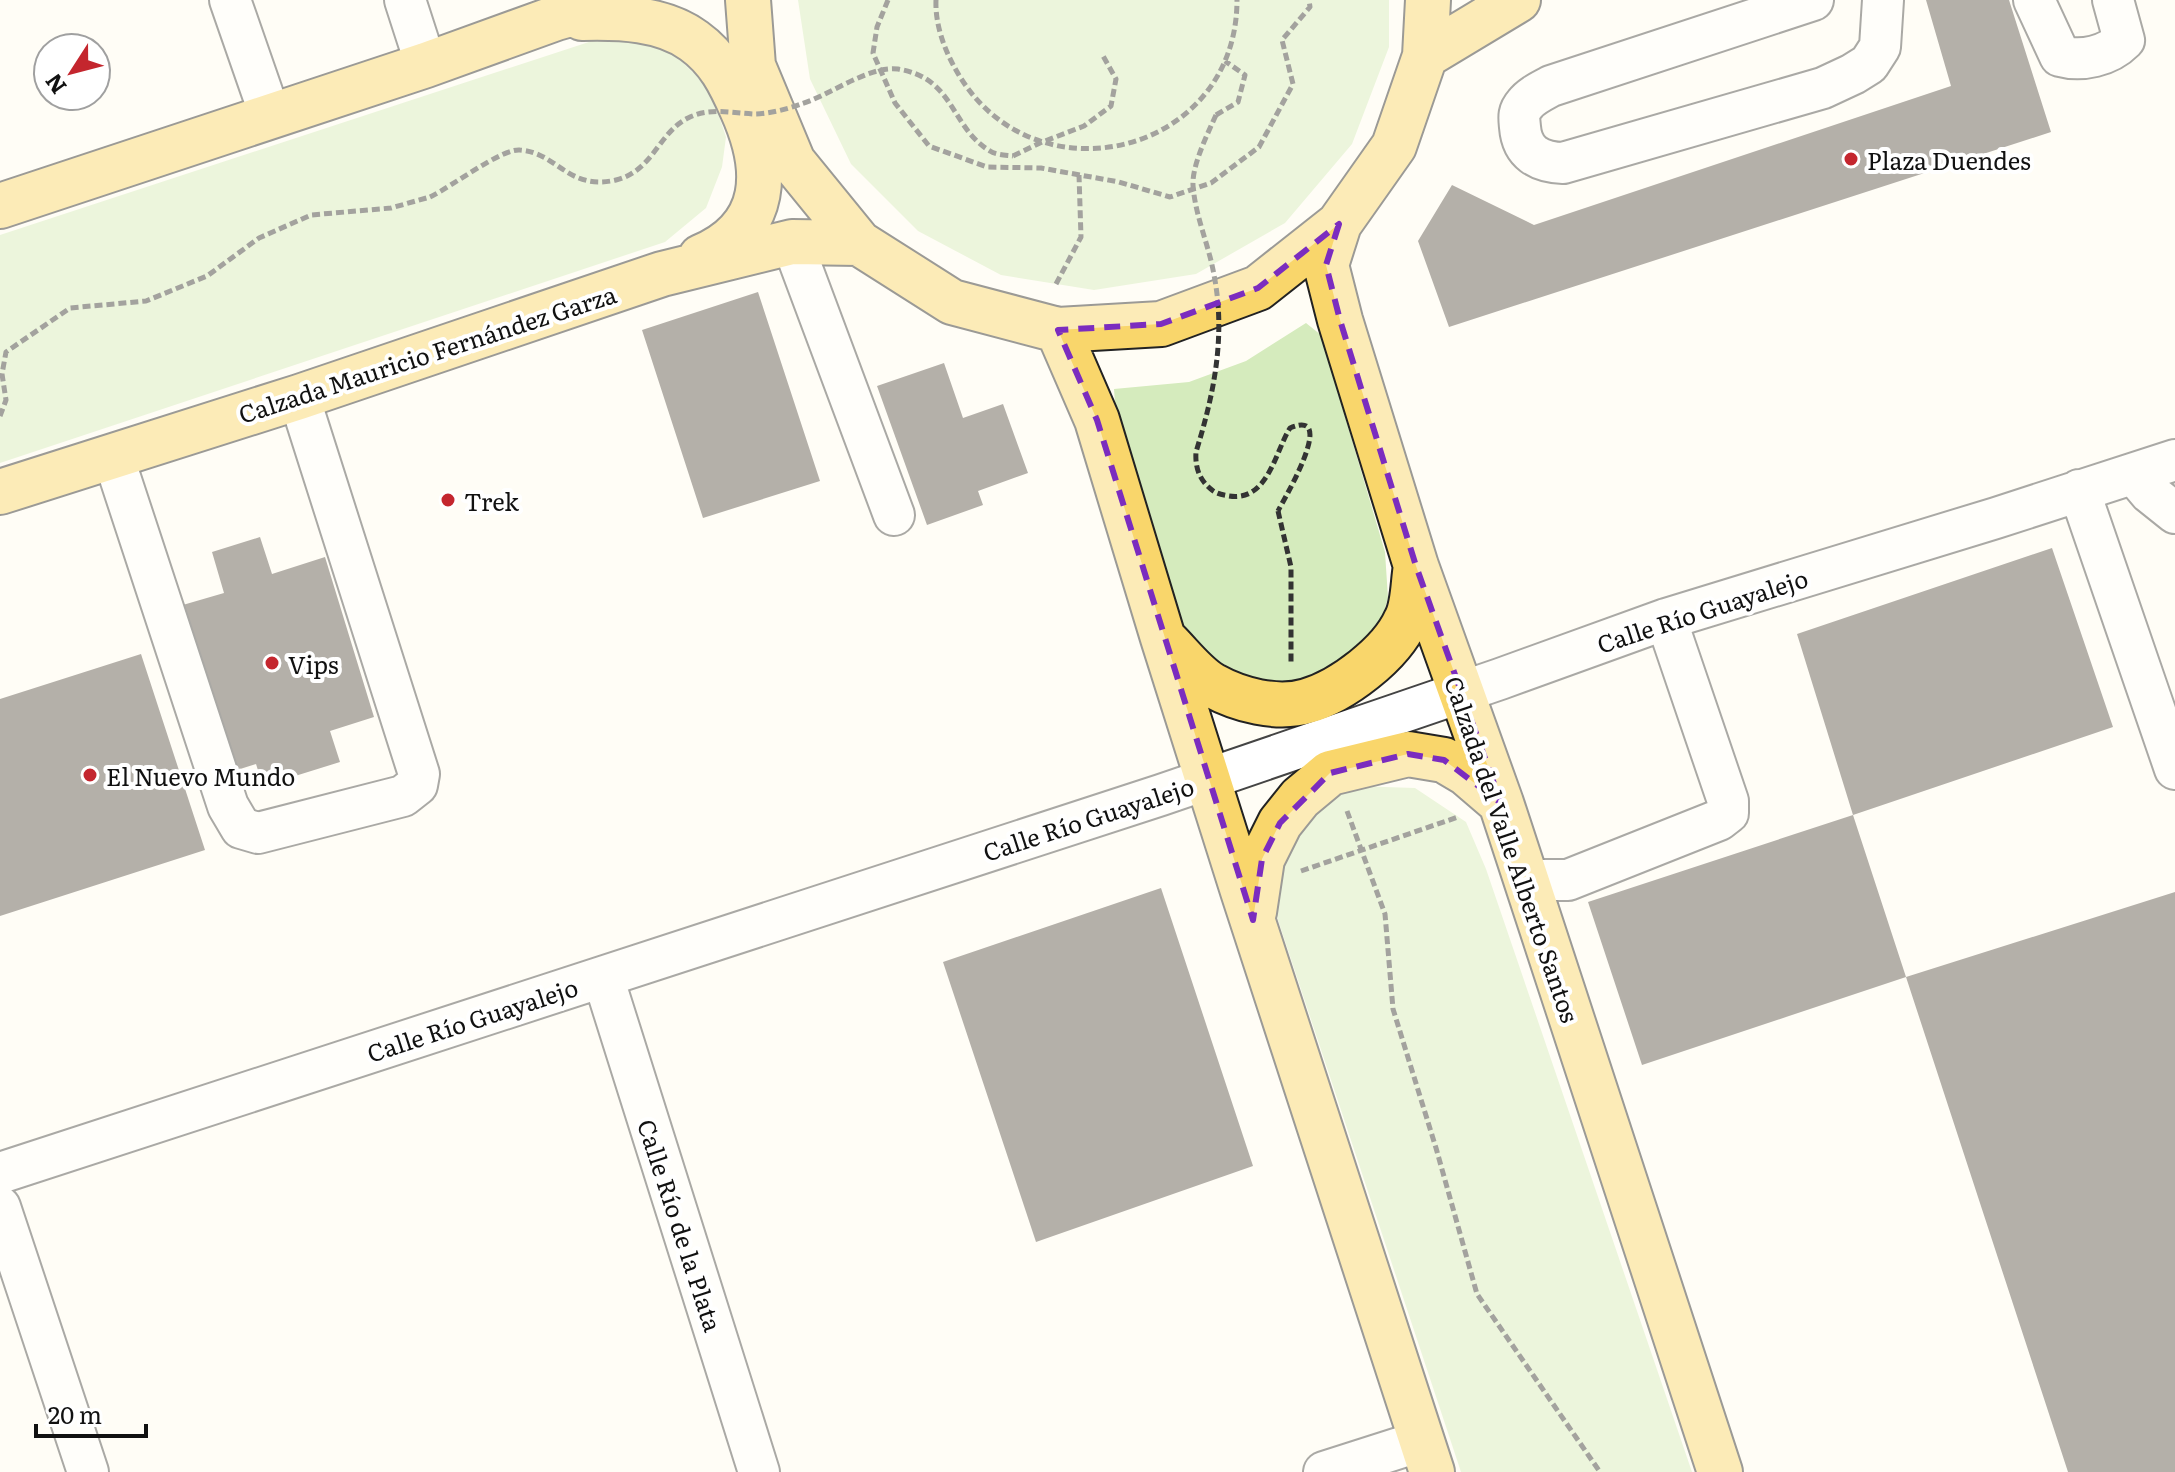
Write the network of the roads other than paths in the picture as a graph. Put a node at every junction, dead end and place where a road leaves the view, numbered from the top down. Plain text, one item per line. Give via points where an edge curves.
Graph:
1 (230, 0) edge
2 (405, 0) edge
3 (619, 0) edge
4 (748, 0) edge
5 (1428, 0) edge
6 (1518, 0) edge
7 (1813, 0) edge
8 (2034, 0) edge
9 (2113, 0) edge
10 (1881, 1) edge
11 (556, 18) junction
12 (1425, 56) junction
13 (426, 65) junction
14 (270, 115) junction
15 (0, 206) edge
16 (1339, 224) junction
17 (792, 242) junction
18 (859, 243) junction
19 (662, 274) junction
20 (1058, 330) junction
21 (299, 397) junction
22 (113, 456) junction
23 (2175, 460) edge
24 (2134, 474) junction
25 (2079, 490) junction
26 (0, 492) edge
27 (2175, 513) edge
28 (894, 515) dead end
29 (1416, 566) junction
30 (1666, 619) junction
31 (1163, 638) junction
32 (1460, 693) junction
33 (2175, 769) edge
34 (1208, 779) junction
35 (1486, 808) junction
36 (1526, 880) junction
37 (1253, 920) junction
38 (603, 977) junction
39 (0, 1173) edge
40 (0, 1207) edge
41 (1427, 1456) edge
42 (88, 1472) edge
43 (759, 1472) edge
44 (1324, 1472) edge
45 (1720, 1472) edge

1 - 14 street
2 - 13 street
3 - 11 main road
4 - 18 main road via 753,66 793,162
5 - 12 main road
6 - 12 main road
7 - 10 street via 1551,86 1527,100 1519,112 1521,140 1533,157 1563,163 1823,88 1869,64 1880,47
8 - 9 street via 2060,56 2078,61 2115,49 2124,40
11 - 13 main road
11 - 19 main road via 643,21 693,40 726,73 755,137 760,187 735,238
12 - 16 main road via 1394,146
13 - 14 main road
14 - 15 main road
16 - 20 main road via 1258,288 1161,324
16 - 29 main road, Calzada del Valle Alberto Santos via 1326,265
17 - 18 main road, Calzada Mauricio Fernández Garza
17 - 19 main road, Calzada Mauricio Fernández Garza
17 - 28 street
18 - 20 main road via 952,302
19 - 21 main road, Calzada Mauricio Fernández Garza
20 - 31 main road via 1097,420
21 - 22 main road, Calzada Mauricio Fernández Garza
21 - 22 street via 419,774 417,785 403,796 258,833 236,822
22 - 26 main road, Calzada Mauricio Fernández Garza
23 - 24 street, Calle Río Guayalejo
24 - 25 street, Calle Río Guayalejo
24 - 27 street
25 - 30 street, Calle Río Guayalejo
25 - 33 street
29 - 31 main road via 1407,619 1391,643 1347,682 1306,701 1267,703 1235,696 1209,683
29 - 32 main road, Calzada del Valle Alberto Santos
30 - 32 street, Calle Río Guayalejo
30 - 36 street via 1728,813 1568,880
31 - 34 main road
32 - 34 street, Calle Río Guayalejo
32 - 35 main road, Calzada del Valle Alberto Santos
34 - 37 main road
34 - 38 street, Calle Río Guayalejo
35 - 36 main road, Calzada del Valle Alberto Santos
35 - 37 main road via 1466,773 1444,760 1408,754 1330,773 1280,823 1262,859
36 - 45 main road, Calzada del Valle Alberto Santos
37 - 41 main road
38 - 39 street, Calle Río Guayalejo
38 - 43 street, Calle Río de la Plata
40 - 42 street
41 - 44 street

